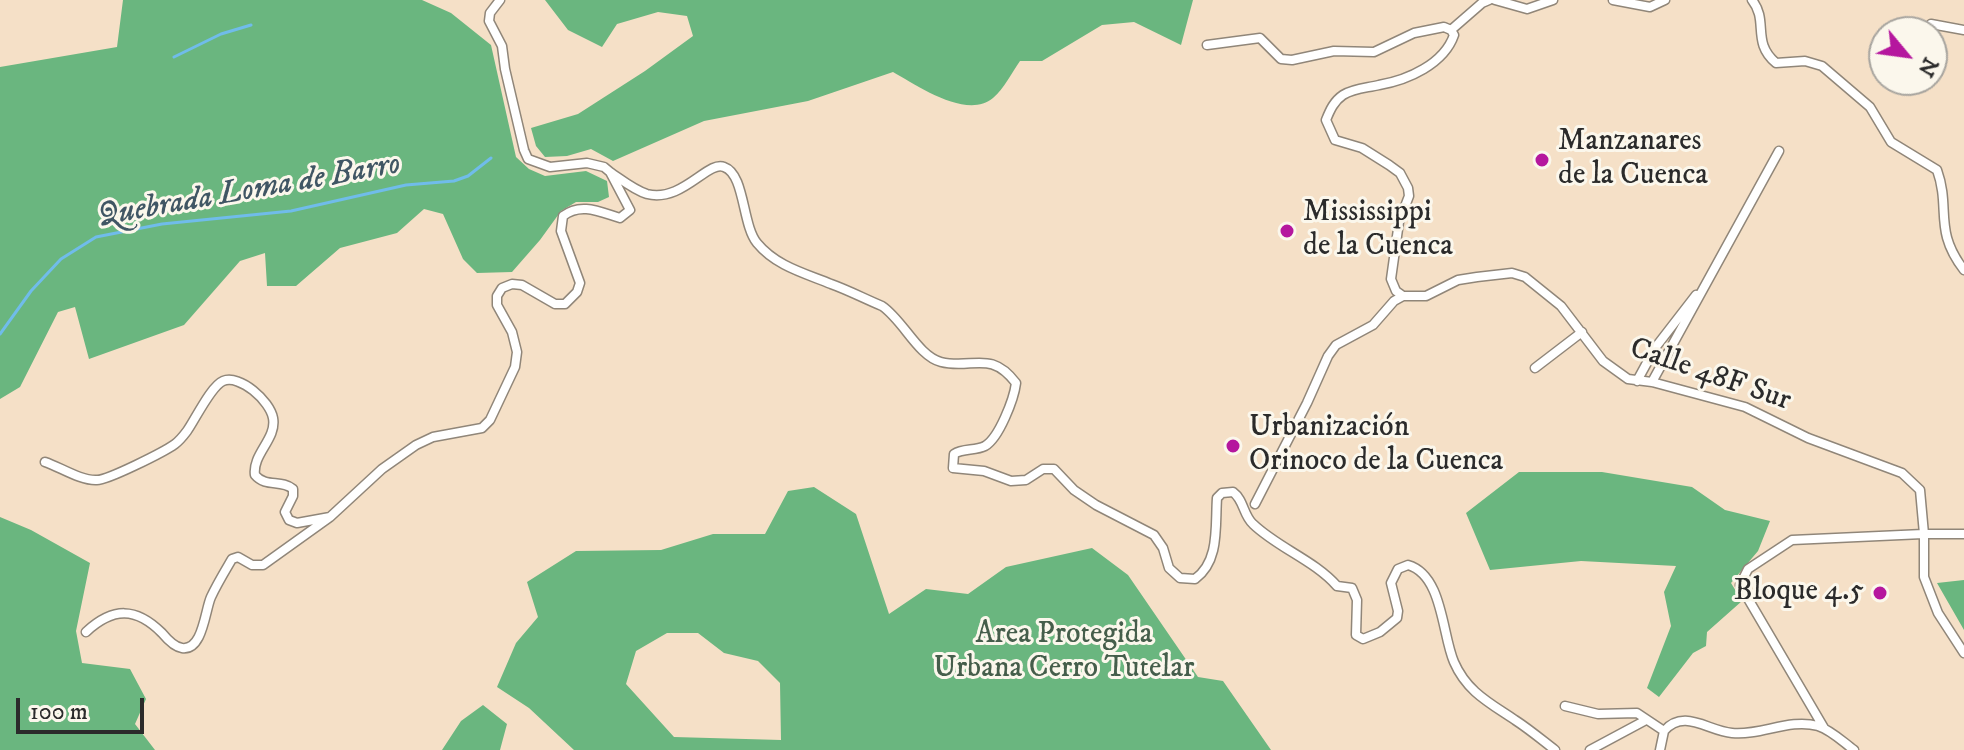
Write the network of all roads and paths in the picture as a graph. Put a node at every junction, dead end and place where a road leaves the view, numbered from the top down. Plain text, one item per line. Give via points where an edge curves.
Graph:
1 (500, 0) edge
2 (1489, 0) edge
3 (1495, 0) edge
4 (1553, 0) edge
5 (1613, 0) edge
6 (1752, 0) edge
7 (1664, 1) edge
8 (1451, 30) junction
9 (1207, 45) dead end
10 (1779, 151) dead end
11 (610, 172) junction
12 (1964, 270) edge
13 (1709, 279) junction
14 (1403, 296) junction
15 (1582, 332) junction
16 (1535, 368) dead end
17 (1637, 381) junction
18 (1652, 382) junction
19 (45, 462) dead end
20 (1255, 504) dead end
21 (330, 517) junction
22 (1924, 534) junction
23 (1964, 534) edge
24 (86, 632) dead end
25 (1964, 653) edge
26 (1565, 706) dead end
27 (1646, 720) junction
28 (1824, 728) junction
29 (1664, 731) junction
30 (1555, 750) edge
31 (1590, 750) edge
32 (1660, 750) edge
33 (1854, 750) edge

1 - 11 street via 489,21 502,46 528,159 550,167 597,164
2 - 8 street
3 - 4 street via 1527,9
5 - 7 street via 1650,7
6 - 12 street via 1766,55 1776,63 1822,66 1870,107 1891,142 1937,170 1943,226
8 - 9 street via 1414,33 1374,52 1334,51 1292,60 1281,59 1260,38
8 - 14 street via 1450,44 1428,66 1340,96 1326,120 1335,140 1382,160 1400,173 1408,188 1391,279
10 - 13 street
11 - 21 street via 628,204 626,215 579,208 563,216 561,231 580,283 572,299 555,304 512,284 497,296 517,352 490,420 482,428 416,445
11 - 30 street via 645,193 667,195 714,167 728,168 754,241 771,257 882,306 942,363 976,361 1007,372 1016,383 1015,396 990,442 958,451 953,468 1011,481 1054,469 1096,505 1154,535 1169,568 1185,579 1195,579 1209,567 1217,498 1233,492 1255,526 1337,586 1352,588 1356,635 1363,639 1397,618 1391,589 1398,569 1418,569 1440,604 1450,651 1466,683
13 - 17 street via 1663,335
13 - 18 street
14 - 15 street, Calle 48F Sur via 1426,296 1458,280 1512,273 1535,283
14 - 20 street via 1328,356
15 - 16 street
15 - 17 street, Calle 48F Sur via 1603,361
17 - 18 street, Calle 48F Sur
18 - 22 street, Calle 48F Sur via 1745,407 1808,438 1902,473 1920,490
19 - 21 street via 89,479 107,478 175,444 218,385 230,380 257,394 270,410 272,433 254,469 260,480 293,489 286,517 297,523
21 - 24 street via 263,565 232,559 213,592 196,641 187,648 173,644 148,620 128,613 97,622
22 - 23 street
22 - 25 street via 1924,577 1938,613
22 - 28 street via 1792,540 1742,577 1740,585
26 - 27 street via 1589,713 1637,713
27 - 29 street
27 - 31 street
28 - 29 street via 1795,725 1733,733 1688,720
28 - 33 street
29 - 32 street

